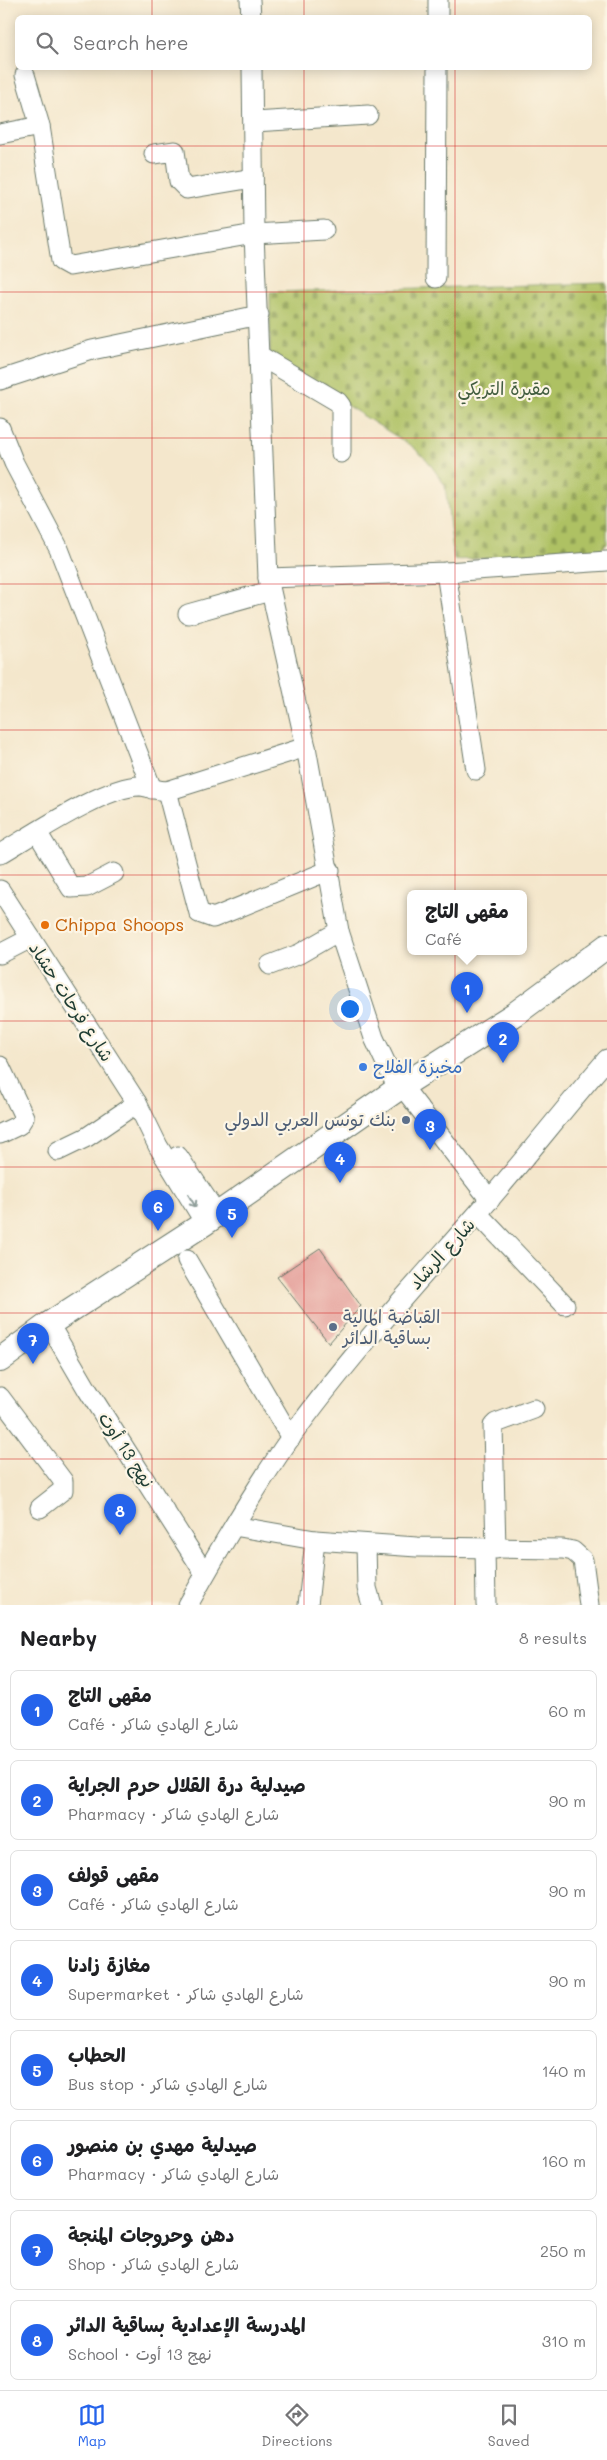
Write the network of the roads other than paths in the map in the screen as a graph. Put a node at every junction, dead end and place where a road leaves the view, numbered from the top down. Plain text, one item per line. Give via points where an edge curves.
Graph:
1 (250, 0) edge
2 (438, 0) edge
3 (251, 15) edge
4 (438, 15) edge
5 (252, 70) edge
6 (437, 70) edge
7 (25, 75) dead end
8 (368, 115) dead end
9 (254, 122) junction
10 (40, 126) junction
11 (0, 134) edge
12 (154, 154) dead end
13 (253, 178) junction
14 (324, 230) dead end
15 (254, 234) junction
16 (436, 278) dead end
17 (259, 315) junction
18 (260, 356) junction
19 (0, 380) edge
20 (0, 428) edge
21 (341, 453) dead end
22 (607, 562) edge
23 (446, 572) junction
24 (269, 584) junction
25 (188, 614) dead end
26 (306, 747) junction
27 (476, 770) dead end
28 (159, 790) junction
29 (37, 832) junction
30 (0, 854) edge
31 (330, 870) junction
32 (114, 873) dead end
33 (0, 891) edge
34 (340, 931) junction
35 (31, 938) junction
36 (607, 946) edge
37 (0, 954) edge
38 (270, 965) dead end
39 (607, 1060) edge
40 (0, 1066) edge
41 (400, 1088) junction
42 (140, 1108) junction
43 (0, 1134) edge
44 (58, 1151) dead end
45 (490, 1200) junction
46 (478, 1214) junction
47 (211, 1218) junction
48 (187, 1260) dead end
49 (565, 1305) dead end
50 (42, 1329) junction
51 (0, 1346) edge
52 (0, 1360) edge
53 (0, 1397) edge
54 (534, 1409) dead end
55 (291, 1438) junction
56 (40, 1508) dead end
57 (234, 1526) junction
58 (315, 1540) junction
59 (366, 1544) junction
60 (490, 1549) junction
61 (206, 1574) junction
62 (188, 1605) edge
63 (308, 1605) edge
64 (372, 1605) edge
65 (486, 1605) edge
66 (589, 1605) edge

1 - 3 street
2 - 4 street
5 - 9 street
6 - 16 street
7 - 10 street
8 - 9 street
9 - 13 street
10 - 11 street
10 - 15 street via 61,261 70,266
12 - 13 street via 175,151 179,181 187,189
13 - 15 street
14 - 15 street
15 - 17 street
17 - 18 street
17 - 19 street via 92,350
18 - 21 street via 338,402
18 - 24 street
20 - 28 street via 14,463 59,548
22 - 23 street
23 - 24 street
23 - 27 street
24 - 25 street
24 - 26 street
26 - 28 street
26 - 31 street
28 - 29 street via 141,786 91,801
28 - 31 street via 199,913 213,918
29 - 30 street
29 - 32 street via 71,888 87,887
31 - 34 street
33 - 35 street, شارع فرحات حشاد
34 - 38 street via 299,954
34 - 41 street via 374,1038
35 - 37 street
35 - 42 street, شارع فرحات حشاد
36 - 41 main road via 515,1014
39 - 45 street, شارع الرشاد
40 - 43 street via 24,1116 19,1125
41 - 45 street
41 - 47 main road
42 - 44 street
42 - 47 street, شارع فرحات حشاد via 170,1143
45 - 46 street, شارع الرشاد
46 - 49 street
46 - 55 street, شارع الرشاد via 399,1302
47 - 50 main road
48 - 55 street
50 - 51 main road via 12,1338
50 - 52 main road
50 - 61 street, نهج 13 أوت via 87,1389
53 - 56 street via 63,1481 63,1490
54 - 60 street via 493,1426
55 - 57 street, شارع الرشاد
57 - 58 street
57 - 61 street, شارع الرشاد
58 - 59 street
58 - 63 street
59 - 60 street
59 - 64 street via 367,1588
60 - 65 street
60 - 66 street via 573,1551 583,1560
61 - 62 street, شارع الرشاد

